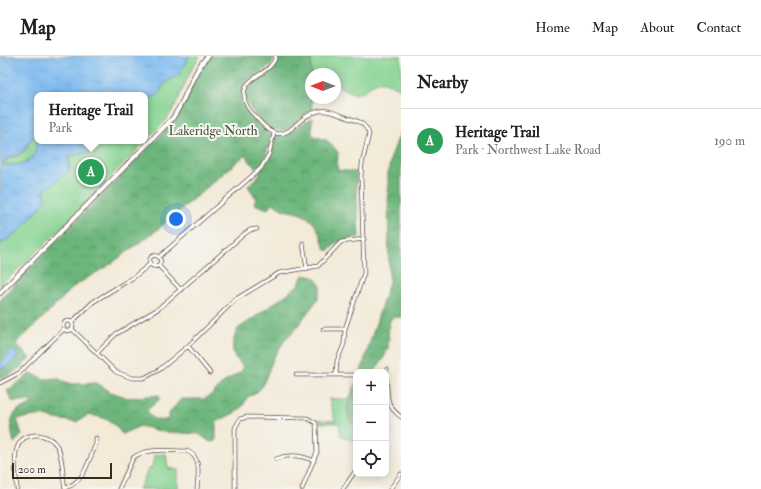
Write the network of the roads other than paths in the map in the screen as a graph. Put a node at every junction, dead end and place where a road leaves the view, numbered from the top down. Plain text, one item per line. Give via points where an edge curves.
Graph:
1 (208, 56) edge
2 (276, 56) edge
3 (274, 133) junction
4 (148, 143) edge
5 (147, 144) edge
6 (256, 229) dead end
7 (364, 239) junction
8 (303, 243) dead end
9 (159, 257) junction
10 (150, 264) junction
11 (158, 265) junction
12 (307, 269) junction
13 (181, 290) junction
14 (0, 292) edge
15 (72, 322) junction
16 (64, 329) junction
17 (72, 329) junction
18 (323, 329) dead end
19 (345, 329) junction
20 (188, 346) junction
21 (97, 352) junction
22 (210, 373) dead end
23 (296, 375) dead end
24 (336, 375) junction
25 (353, 375) edge
26 (0, 383) edge
27 (389, 404) edge
28 (401, 417) edge
29 (96, 438) dead end
30 (276, 459) dead end
31 (314, 460) junction
32 (401, 474) edge
33 (353, 475) edge
34 (17, 489) edge
35 (65, 489) edge
36 (119, 489) edge
37 (197, 489) edge
38 (235, 489) edge
39 (302, 489) edge
40 (344, 489) edge
41 (390, 489) edge

1 - 4 main road via 196,71 183,102 172,119
2 - 3 street via 269,70 250,82 244,95 249,109 263,126
3 - 7 street via 288,131 310,115 322,111 359,121 367,128 369,139 361,177
3 - 9 street via 269,154 262,168
5 - 14 main road
6 - 13 street via 244,235
7 - 12 street via 341,242 320,265
7 - 19 street via 364,277
8 - 12 street
9 - 10 street via 151,257
9 - 11 street
10 - 11 street
10 - 15 street via 96,300
11 - 13 street
12 - 20 street via 279,273 236,299
13 - 21 street via 154,313 116,334
15 - 16 street via 65,322
15 - 17 street
16 - 17 street
16 - 26 street via 16,376
17 - 21 street
18 - 19 street
19 - 24 street
20 - 21 street via 159,370 144,378 132,378 116,372
20 - 22 street
23 - 24 street
24 - 25 street
27 - 28 street
29 - 35 street via 96,444 82,477 75,485
30 - 31 street via 283,456 303,456
31 - 38 street via 316,424 307,418 247,417 238,422 235,428
31 - 39 street
32 - 41 street
33 - 40 street
34 - 35 street via 14,454 20,442 31,436 44,436 57,446
36 - 37 street via 137,454 187,451 197,458

